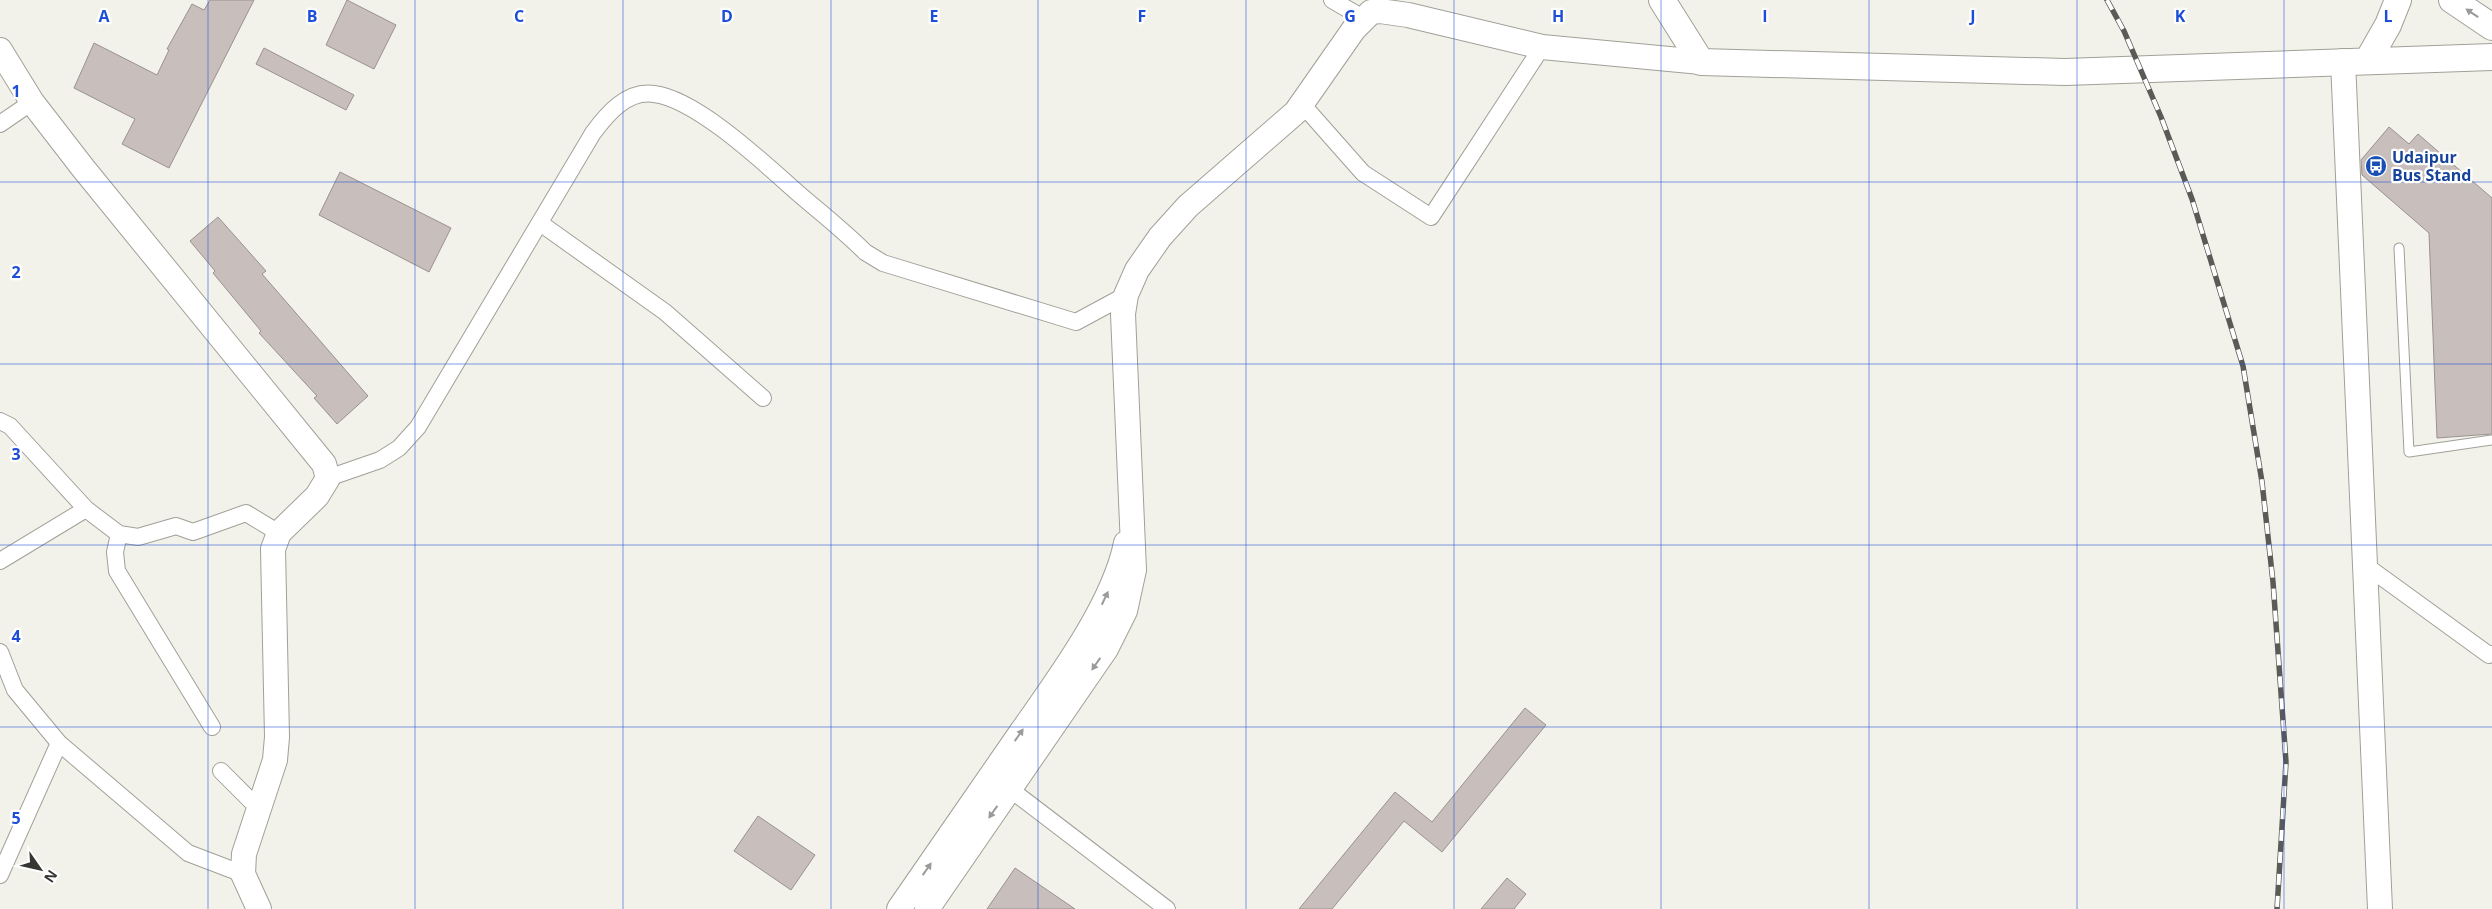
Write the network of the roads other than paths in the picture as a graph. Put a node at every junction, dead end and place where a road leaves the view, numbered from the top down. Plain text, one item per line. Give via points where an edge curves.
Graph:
1 (1332, 0) edge
2 (1662, 0) edge
3 (2398, 0) edge
4 (2452, 0) edge
5 (1363, 18) junction
6 (2492, 27) edge
7 (1542, 47) junction
8 (0, 50) edge
9 (2492, 57) edge
10 (2355, 61) junction
11 (1701, 62) junction
12 (32, 102) junction
13 (1302, 104) junction
14 (0, 124) edge
15 (540, 223) junction
16 (2399, 248) dead end
17 (1126, 295) junction
18 (763, 398) dead end
19 (0, 421) edge
20 (2492, 440) edge
21 (328, 478) junction
22 (86, 509) junction
23 (279, 533) junction
24 (119, 534) junction
25 (0, 561) edge
26 (2364, 566) junction
27 (0, 652) edge
28 (2492, 654) edge
29 (212, 727) dead end
30 (59, 743) junction
31 (221, 771) dead end
32 (1001, 782) junction
33 (258, 808) junction
34 (243, 874) junction
35 (0, 875) edge
36 (258, 908) edge
37 (899, 909) edge
38 (927, 909) edge
39 (1167, 909) edge
40 (2380, 909) edge

1 - 5 street
2 - 11 main road
3 - 10 main road via 2388,25
6 -> 4 main road
5 - 7 street via 1380,11 1408,15
5 - 13 street
7 - 11 street
7 - 13 street via 1431,217 1363,173
8 - 12 street
9 - 10 main road
10 - 11 main road via 2065,72
10 - 26 street
12 - 14 street
12 - 21 street via 316,452
13 - 17 street via 1172,223 1137,270
15 - 17 street via 602,120 636,95 653,93 687,107 738,141 865,252 884,263 1076,322
15 - 18 street via 664,312
15 - 21 street via 418,427 399,448 380,460
16 - 20 lane via 2409,452
17 - 32 street via 1123,322 1134,570 1131,588 1116,632
19 - 22 street via 10,426
21 - 23 street via 317,496
22 - 24 street
22 - 25 street
23 - 24 street via 246,513 193,532 176,526 138,537
23 - 33 street via 273,549 277,737 275,760
24 - 29 street via 115,552 116,571
26 - 28 street via 2489,655
26 - 40 street
27 - 30 street via 15,690
30 - 34 street via 188,853
30 - 35 street
31 - 33 street
37 -> 32 street
32 -> 38 street
32 - 39 street
33 - 34 street via 244,854
34 - 36 street

